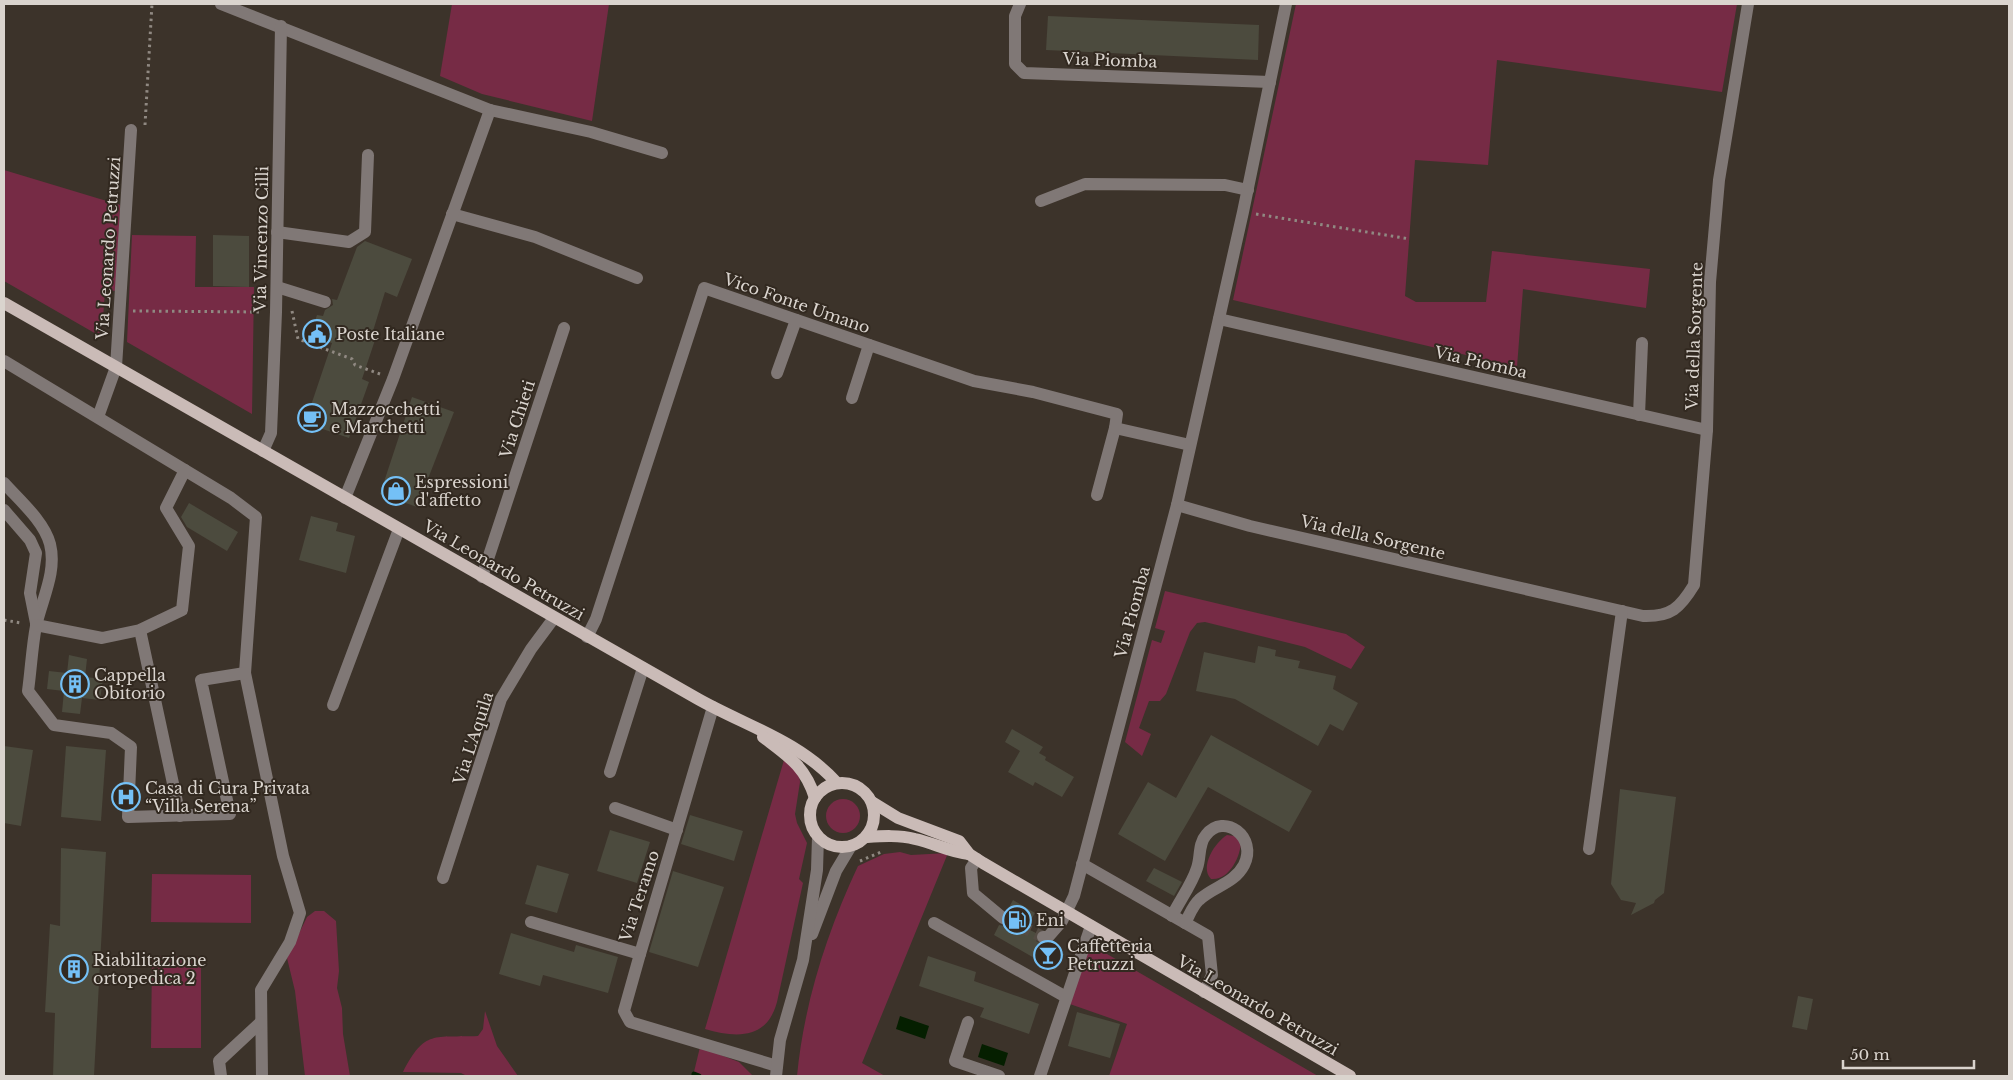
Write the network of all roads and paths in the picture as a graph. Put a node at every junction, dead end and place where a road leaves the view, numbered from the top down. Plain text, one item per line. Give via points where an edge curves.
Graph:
1 (152, 4) edge
2 (221, 4) edge
3 (1020, 4) edge
4 (1286, 4) edge
5 (1748, 4) edge
6 (281, 26) junction
7 (1270, 82) junction
8 (490, 110) junction
9 (131, 130) joint
10 (662, 153) dead end
11 (368, 155) dead end
12 (1248, 190) junction
13 (1042, 201) dead end
14 (1243, 212) junction
15 (452, 214) junction
16 (277, 232) junction
17 (1410, 239) dead end
18 (637, 278) dead end
19 (282, 289) junction
20 (325, 302) dead end
21 (4, 303) edge
22 (120, 311) junction
23 (276, 312) junction
24 (1219, 319) junction
25 (796, 320) junction
26 (564, 328) dead end
27 (1642, 343) dead end
28 (869, 345) junction
29 (4, 361) edge
30 (116, 367) junction
31 (777, 373) dead end
32 (379, 374) dead end
33 (852, 398) dead end
34 (1640, 415) junction
35 (98, 417) junction
36 (1115, 428) junction
37 (1707, 430) junction
38 (1190, 445) junction
39 (263, 451) junction
40 (185, 470) junction
41 (4, 483) edge
42 (1097, 495) dead end
43 (345, 498) junction
44 (1177, 505) junction
45 (4, 510) edge
46 (399, 529) junction
47 (482, 577) junction
48 (1622, 611) junction
49 (554, 618) junction
50 (36, 625) junction
51 (140, 630) junction
52 (587, 637) junction
53 (643, 668) junction
54 (245, 673) junction
55 (333, 705) dead end
56 (713, 708) junction
57 (747, 724) junction
58 (610, 772) dead end
59 (837, 783) junction
60 (814, 798) junction
61 (872, 802) junction
62 (615, 808) dead end
63 (180, 816) junction
64 (677, 830) junction
65 (867, 836) junction
66 (818, 837) junction
67 (851, 846) junction
68 (1589, 849) dead end
69 (890, 850) dead end
70 (973, 856) junction
71 (1082, 864) junction
72 (853, 866) dead end
73 (443, 878) dead end
74 (1067, 912) junction
75 (1172, 916) junction
76 (1003, 918) tunnel mouth
77 (531, 922) dead end
78 (934, 923) dead end
79 (1185, 923) junction
80 (1091, 926) junction
81 (1043, 937) dead end
82 (640, 954) junction
83 (803, 960) junction
84 (1204, 992) junction
85 (1066, 997) junction
86 (261, 1022) junction
87 (968, 1022) dead end
88 (776, 1071) edge
89 (221, 1076) edge
90 (262, 1076) edge
91 (998, 1076) edge
92 (1040, 1076) edge
93 (1350, 1076) edge

1 - 9 path via 145,130
2 - 6 street
3 - 7 street, Via Piomba via 1015,16 1015,64 1024,73
4 - 7 street, Via Piomba
5 - 37 street, Via della Sorgente via 1719,180 1710,282
6 - 8 street
6 - 16 street, Via Vincenzo Cilli
7 - 12 street, Via Piomba
8 - 10 street via 591,132
8 - 15 street
9 - 22 street, Via Leonardo Petruzzi
11 - 16 street via 364,232 349,242
12 - 13 street via 1225,185 1085,184
12 - 14 street, Via Piomba
14 - 17 path
14 - 24 street, Via Piomba
15 - 18 street via 535,237
15 - 43 street via 393,379
16 - 19 street, Via Vincenzo Cilli
19 - 20 street
19 - 23 street, Via Vincenzo Cilli
19 - 32 path via 298,339 352,359 355,365
21 - 30 main road, Via Leonardo Petruzzi
22 - 23 path
22 - 30 street, Via Leonardo Petruzzi
23 - 39 street, Via Vincenzo Cilli via 271,433
24 - 34 street, Via Piomba
24 - 38 street, Via Piomba
25 - 28 street, Vico Fonte Umano
25 - 31 street
25 - 52 street, Vico Fonte Umano via 704,288 596,619
26 - 47 street, Via Chieti
27 - 34 street
28 - 33 street
28 - 36 street, Vico Fonte Umano via 974,381 1033,392 1117,414
29 - 35 street
30 - 35 street
30 - 39 main road, Via Leonardo Petruzzi
34 - 37 street, Via Piomba
35 - 40 street
36 - 38 street
36 - 42 street
37 - 48 street, Via della Sorgente via 1694,585 1682,604 1662,616
38 - 44 street, Via Piomba
39 - 43 main road, Via Leonardo Petruzzi
40 - 51 street via 166,508 189,546 182,610
40 - 54 street via 256,517
41 - 50 street via 40,524 50,542 52,560 47,592
43 - 46 main road, Via Leonardo Petruzzi
44 - 48 street, Via della Sorgente via 1250,526
44 - 71 street, Via Piomba
45 - 50 street via 30,540 36,553 30,593
46 - 47 main road, Via Leonardo Petruzzi
46 - 55 street
47 - 49 main road, Via Leonardo Petruzzi
48 - 68 street
49 - 52 main road, Via Leonardo Petruzzi
49 - 73 street, Via L'Aquila via 530,649 501,700
50 - 51 street via 102,638
50 - 63 street via 28,691 54,725 111,733 131,747 128,816
51 - 63 street
52 - 53 main road, Via Leonardo Petruzzi
53 - 56 main road, Via Leonardo Petruzzi
53 - 58 street
54 - 63 street via 201,680 230,814
54 - 86 street via 283,856 300,913 290,942 261,990
56 - 57 main road, Via Leonardo Petruzzi
56 - 64 street, Via Teramo
57 - 59 main road, Via Leonardo Petruzzi via 794,747 823,768
57 - 60 main road, Via Leonardo Petruzzi via 800,766
59 - 60 main road
59 - 61 main road via 858,786
60 - 66 main road via 810,822
61 - 65 main road via 874,820
61 - 70 main road, Via Leonardo Petruzzi via 898,818 959,841
62 - 64 street
64 - 82 street, Via Teramo
65 - 67 main road
65 - 70 main road, Via Leonardo Petruzzi via 904,837
66 - 67 main road via 834,847
66 - 83 street via 817,870
67 - 83 street via 836,871
69 - 72 path via 867,857
70 - 74 main road, Via Leonardo Petruzzi
70 - 76 street via 973,893
71 - 74 street, Via Piomba
71 - 75 street
74 - 80 main road, Via Leonardo Petruzzi
74 - 81 street, Via Piomba via 1048,937
75 - 79 street
75 - 79 street via 1197,870 1206,834 1222,826 1235,828 1248,845 1245,862 1230,882 1199,900
77 - 82 street, Via Teramo
78 - 85 street
79 - 84 street via 1208,936 1212,976
80 - 84 main road, Via Leonardo Petruzzi
80 - 85 street
82 - 88 street via 624,1011 630,1022 693,1040
83 - 88 street via 780,1040
84 - 93 main road, Via Leonardo Petruzzi
85 - 92 street
86 - 89 street via 220,1061
86 - 90 street
87 - 91 street via 955,1061

